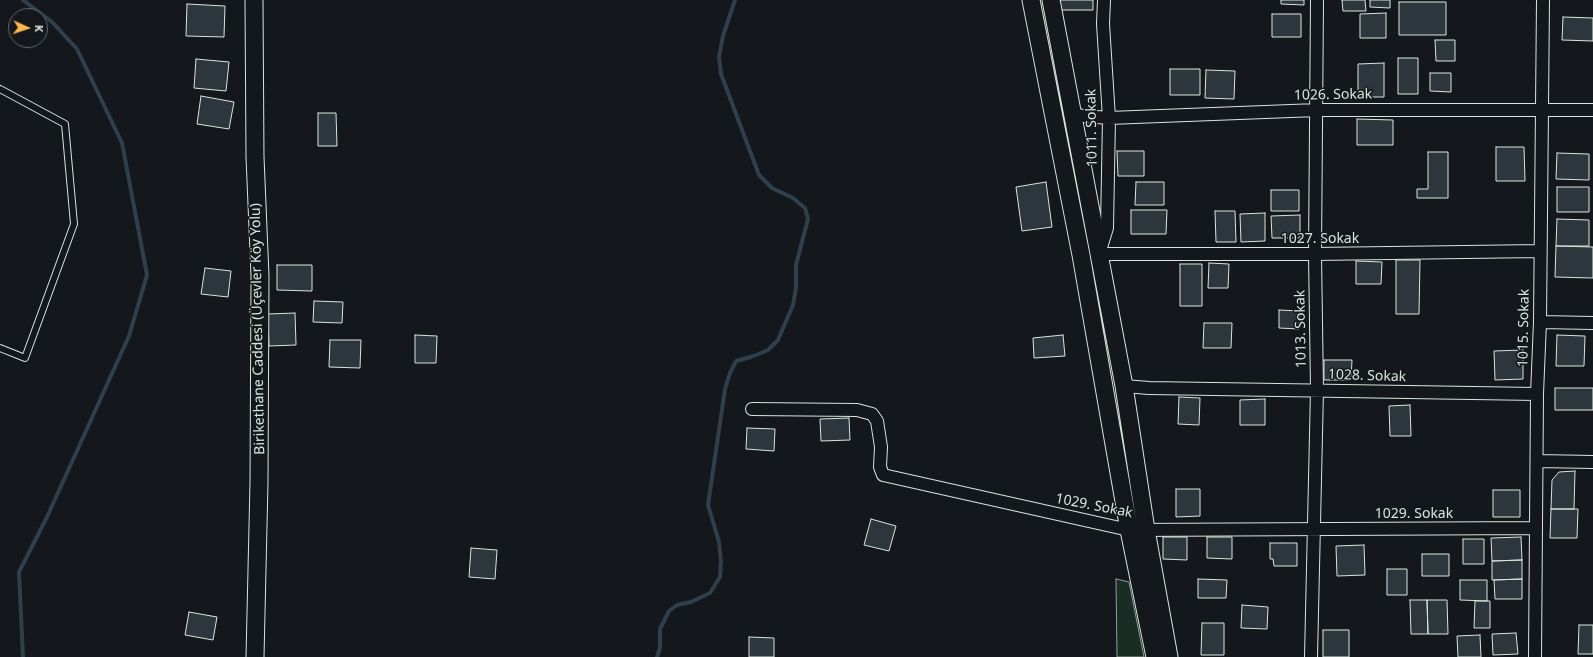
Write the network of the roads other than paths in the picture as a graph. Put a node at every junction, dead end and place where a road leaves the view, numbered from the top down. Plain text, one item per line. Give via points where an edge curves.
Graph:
1 (254, 0) edge
2 (1031, 0) edge
3 (1051, 0) edge
4 (1104, 0) edge
5 (1317, 0) edge
6 (1543, 0) edge
7 (0, 89) edge
8 (1542, 109) junction
9 (1317, 110) junction
10 (1593, 110) edge
11 (1073, 115) junction
12 (1109, 118) junction
13 (1540, 251) junction
14 (1099, 254) junction
15 (1315, 254) junction
16 (1540, 322) junction
17 (1593, 323) edge
18 (0, 348) edge
19 (1124, 386) junction
20 (1317, 390) junction
21 (1537, 394) junction
22 (752, 408) dead end
23 (1537, 461) junction
24 (1593, 462) edge
25 (1536, 528) junction
26 (1129, 530) junction
27 (1146, 530) junction
28 (1314, 530) junction
29 (255, 657) edge
30 (1155, 657) edge
31 (1169, 657) edge
32 (1311, 657) edge
33 (1535, 657) edge

1 - 29 street, Birikethane Caddesi (Üçevler Köy Yolu) via 255,157 260,276
2 - 26 street via 1082,255
3 - 11 street
4 - 12 street, 1011. Sokak via 1103,24
5 - 9 street, 1013. Sokak
6 - 8 street, 1015. Sokak
7 - 18 lane via 65,124 74,224 25,358
8 - 9 street, 1026. Sokak
8 - 10 street, 1026. Sokak
8 - 13 street, 1015. Sokak
9 - 12 street, 1026. Sokak
9 - 15 street, 1013. Sokak
11 - 12 street, 1026. Sokak
11 - 14 street
12 - 14 street, 1011. Sokak via 1107,228
13 - 15 street, 1027. Sokak
13 - 16 street, 1015. Sokak
14 - 15 street, 1027. Sokak
14 - 19 street
15 - 20 street, 1013. Sokak
16 - 17 street
16 - 21 street, 1015. Sokak
19 - 20 street, 1028. Sokak
19 - 27 street
20 - 21 street, 1028. Sokak
20 - 28 street, 1013. Sokak
21 - 23 street, 1015. Sokak
22 - 26 street, 1029. Sokak via 857,410 872,414 877,421 881,447 880,467 883,476
23 - 24 street
23 - 25 street, 1015. Sokak
25 - 28 street, 1029. Sokak
25 - 33 street, 1015. Sokak
26 - 27 street, 1029. Sokak
26 - 30 street
27 - 28 street, 1029. Sokak
27 - 31 street
28 - 32 street, 1013. Sokak

